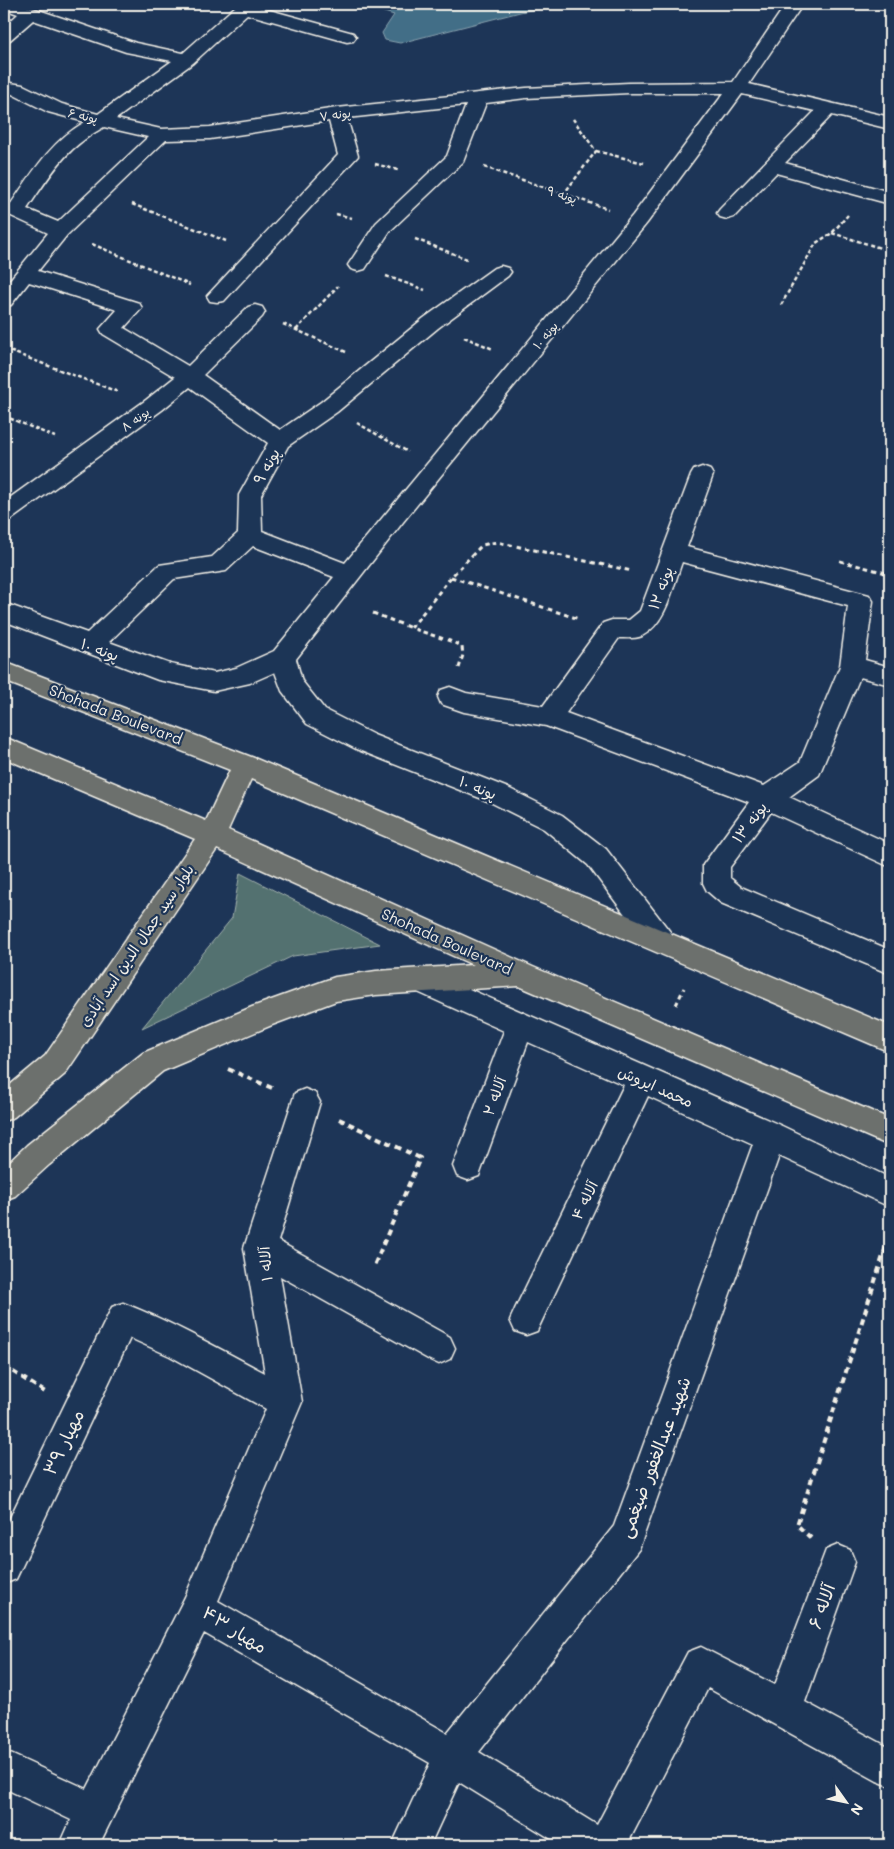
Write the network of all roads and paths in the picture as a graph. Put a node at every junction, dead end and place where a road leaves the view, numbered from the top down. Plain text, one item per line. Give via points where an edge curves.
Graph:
1 (5, 4) edge
2 (794, 4) edge
3 (246, 6) edge
4 (30, 13) junction
5 (4, 36) edge
6 (347, 37) dead end
7 (187, 59) junction
8 (4, 87) edge
9 (738, 87) junction
10 (551, 92) junction
11 (478, 99) junction
12 (828, 108) junction
13 (337, 114) junction
14 (101, 121) junction
15 (890, 123) edge
16 (161, 135) junction
17 (596, 150) junction
18 (348, 156) junction
19 (456, 158) junction
20 (650, 165) dead end
21 (773, 166) junction
22 (431, 180) junction
23 (102, 192) junction
24 (868, 192) junction
25 (563, 195) junction
26 (890, 198) edge
27 (727, 213) dead end
28 (640, 219) junction
29 (60, 231) junction
30 (832, 233) junction
31 (890, 251) edge
32 (257, 253) junction
33 (358, 265) dead end
34 (501, 272) dead end
35 (25, 274) junction
36 (216, 296) dead end
37 (5, 297) edge
38 (781, 305) dead end
39 (255, 312) dead end
40 (431, 323) junction
41 (4, 349) edge
42 (523, 361) junction
43 (190, 376) junction
44 (154, 406) junction
45 (328, 407) junction
46 (4, 416) edge
47 (280, 441) junction
48 (90, 451) junction
49 (435, 468) junction
50 (702, 475) dead end
51 (4, 513) edge
52 (250, 536) junction
53 (674, 552) junction
54 (350, 574) junction
55 (451, 577) junction
56 (664, 578) junction
57 (4, 612) edge
58 (373, 613) dead end
59 (411, 628) junction
60 (612, 629) junction
61 (90, 645) junction
62 (283, 658) junction
63 (852, 666) junction
64 (4, 671) edge
65 (890, 676) edge
66 (450, 697) joint
67 (550, 717) junction
68 (4, 747) edge
69 (245, 764) junction
70 (767, 798) junction
71 (212, 835) junction
72 (890, 856) edge
73 (661, 941) junction
74 (890, 962) edge
75 (523, 975) junction
76 (421, 980) junction
77 (520, 1025) junction
78 (890, 1039) edge
79 (183, 1050) junction
80 (641, 1080) junction
81 (305, 1102) junction
82 (4, 1108) edge
83 (890, 1132) edge
84 (771, 1136) junction
85 (468, 1166) dead end
86 (4, 1186) edge
87 (890, 1193) edge
88 (890, 1234) edge
89 (260, 1248) junction
90 (358, 1303) junction
91 (526, 1320) dead end
92 (439, 1348) dead end
93 (4, 1366) edge
94 (286, 1402) junction
95 (77, 1412) junction
96 (838, 1562) joint
97 (4, 1567) edge
98 (197, 1609) junction
99 (784, 1710) junction
100 (452, 1756) junction
101 (890, 1768) edge
102 (4, 1769) edge
103 (95, 1812) junction
104 (79, 1845) edge
105 (411, 1845) edge
106 (595, 1845) edge
107 (607, 1845) edge

1 - 4 street
2 - 9 street, پونه ۱۰
3 - 6 street
3 - 7 street, پونه ۶
4 - 5 street
4 - 7 street via 132,48
7 - 14 street, پونه ۶
8 - 14 street, پونه ۶ via 17,89 55,108
9 - 10 street, پونه ۷
9 - 12 street, پونه ۷
9 - 28 street, پونه ۱۰
10 - 11 street, پونه ۷
10 - 17 path
11 - 13 street, پونه ۷
11 - 19 street
12 - 15 street, پونه ۷
12 - 21 street
13 - 16 street, پونه ۷ via 210,133
13 - 18 street
14 - 16 street, پونه ۷
14 - 29 street via 81,132 57,152 16,211
16 - 23 street
17 - 20 path
17 - 25 path
18 - 22 path
18 - 32 street
19 - 22 street
19 - 25 path, پونه ۹
21 - 24 street
21 - 27 street
22 - 33 street via 383,227
23 - 29 street
23 - 32 path
24 - 26 street
24 - 30 path
25 - 28 path, پونه ۹
28 - 42 street, پونه ۱۰
29 - 35 street
30 - 31 path
30 - 38 path via 816,243
32 - 36 street
34 - 40 street, پونه ۹
35 - 37 street
35 - 43 street via 132,308 110,329
39 - 43 street, پونه ۸
40 - 42 path
40 - 45 street, پونه ۹
41 - 44 path
42 - 49 street, پونه ۱۰
43 - 44 street, پونه ۸
43 - 47 street
44 - 48 street, پونه ۸
45 - 47 street, پونه ۹
45 - 49 path
46 - 48 path
47 - 52 street, پونه ۹ via 250,496
48 - 51 street, پونه ۸
49 - 54 street, پونه ۱۰
50 - 53 street, پونه ۱۲
52 - 54 street
52 - 61 street via 218,565 167,571
53 - 56 street, پونه ۱۲
53 - 63 street, پونه ۱۳ via 860,601
54 - 62 street, پونه ۱۰
55 - 56 path via 482,545 497,542
55 - 59 path
55 - 60 path
56 - 60 street, پونه ۱۲ via 650,616 634,629
57 - 61 street, پونه ۱۰
58 - 59 path
59 - 66 path via 462,647 463,654
60 - 67 street
61 - 62 street, پونه ۱۰ via 167,673 214,682 241,676
62 - 73 street, پونه ۱۰ via 291,684 316,717 364,742 500,795 553,822 597,857
63 - 65 street
63 - 70 street, پونه ۱۳ via 810,768
64 - 69 main road, Shohada Boulevard
66 - 67 street
67 - 70 street
68 - 71 main road, Shohada Boulevard
69 - 71 main road, بلوار سید جمال الدین اسد آبادی
69 - 73 main road, Shohada Boulevard
70 - 72 street
70 - 74 street, پونه ۱۳ via 716,865 717,882 731,895
71 - 75 main road, Shohada Boulevard
71 - 82 main road, بلوار سید جمال الدین اسد آبادی via 55,1065
73 - 78 main road, Shohada Boulevard
75 - 76 main road
75 - 83 main road, Shohada Boulevard
76 - 77 street, محمد ایروش
76 - 79 main road via 376,982 335,989
77 - 80 street, محمد ایروش
77 - 85 street, آلاله ۲
79 - 81 path
79 - 86 main road via 153,1062
80 - 84 street, محمد ایروش
80 - 91 street, آلاله ۴
81 - 89 street, آلاله ۱
81 - 90 path via 420,1158
84 - 87 street, محمد ایروش
84 - 100 street, شهید عبدالغفور ضیغمی via 627,1537
88 - 96 path via 797,1525
89 - 90 street
89 - 94 street, آلاله ۱
90 - 92 street
93 - 95 path
94 - 95 street, مهیار ۳۹ via 123,1318
94 - 98 street, مهیار ۴۳
95 - 97 street, مهیار ۳۹
96 - 99 street, آلاله ۶
98 - 100 street, مهیار ۴۳
98 - 103 street
99 - 101 street
99 - 107 street via 701,1665
100 - 105 street, شهید عبدالغفور ضیغمی
100 - 106 street, مهیار ۴۳
102 - 103 street
103 - 104 street

